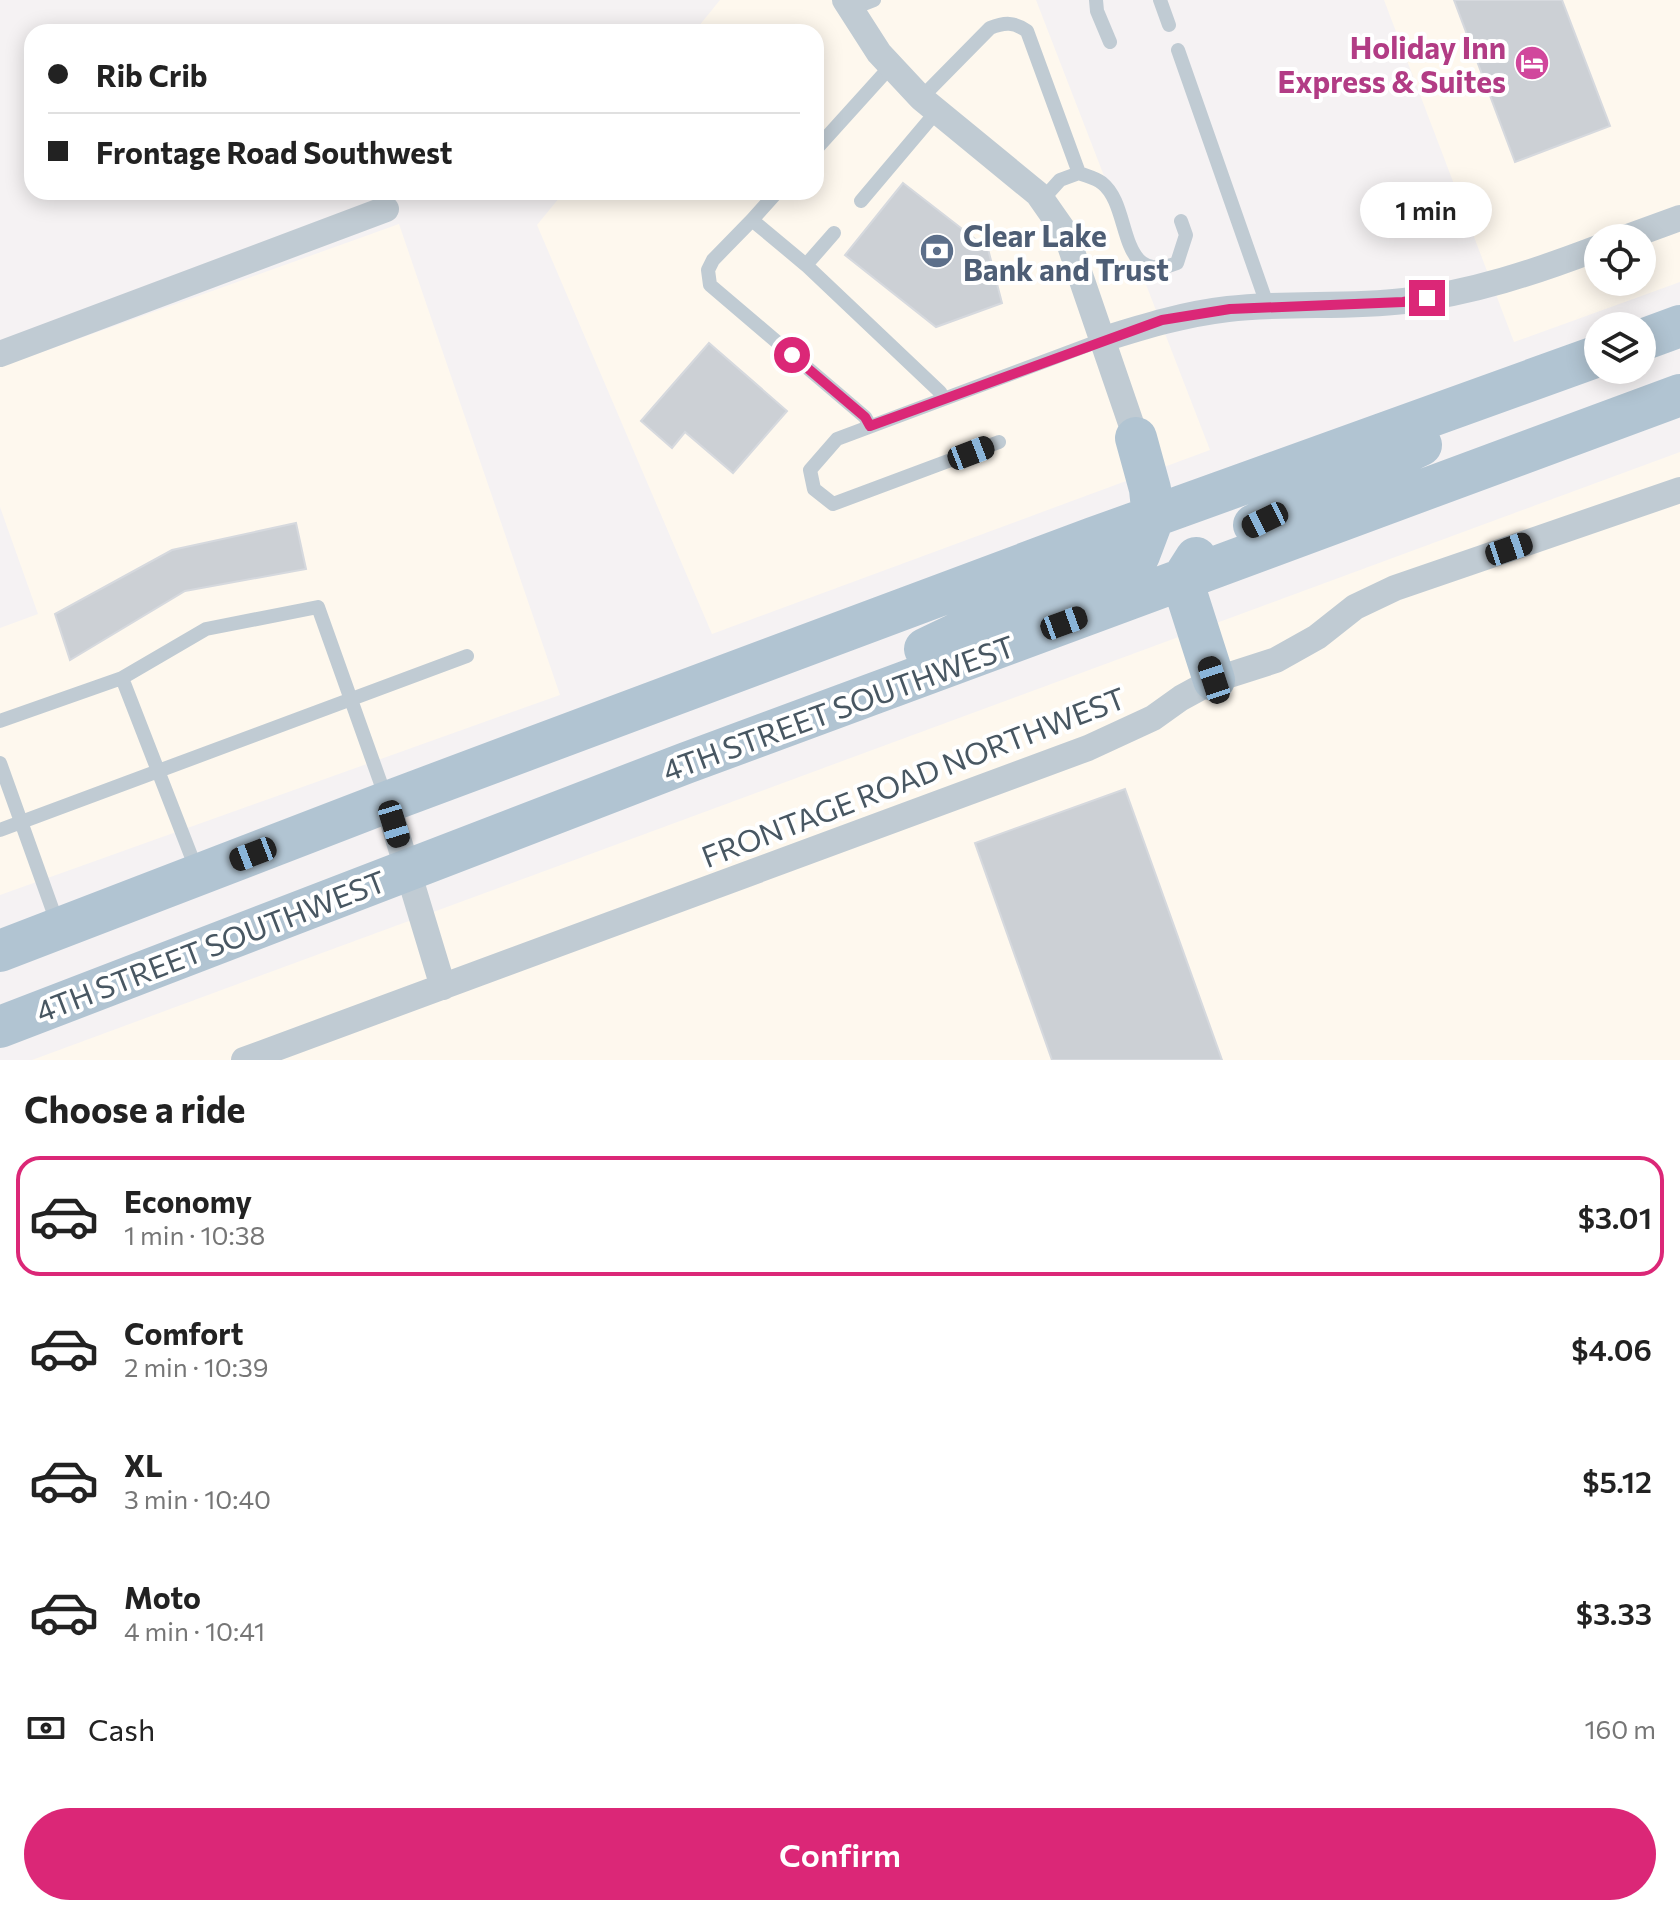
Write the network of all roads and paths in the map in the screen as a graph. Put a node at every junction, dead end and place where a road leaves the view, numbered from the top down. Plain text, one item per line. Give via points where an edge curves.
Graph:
1 (1096, 0) edge
2 (1160, 0) edge
3 (856, 3) edge
4 (1169, 25) dead end
5 (1110, 42) dead end
6 (1178, 50) dead end
7 (891, 66) junction
8 (929, 105) junction
9 (824, 140) edge
10 (1079, 173) junction
11 (770, 200) edge
12 (1042, 200) junction
13 (861, 201) dead end
14 (386, 209) dead end
15 (1680, 218) edge
16 (752, 220) junction
17 (1181, 221) dead end
18 (1656, 227) edge
19 (834, 233) dead end
20 (1584, 253) edge
21 (806, 265) junction
22 (1268, 307) junction
23 (1680, 326) edge
24 (1656, 335) edge
25 (1104, 339) junction
26 (0, 354) edge
27 (1584, 362) edge
28 (1584, 364) edge
29 (1680, 395) edge
30 (943, 398) junction
31 (870, 426) junction
32 (1136, 438) junction
33 (999, 442) dead end
34 (1680, 490) edge
35 (1153, 518) junction
36 (1093, 538) junction
37 (1182, 580) junction
38 (467, 656) dead end
39 (122, 678) junction
40 (1214, 680) junction
41 (351, 701) junction
42 (0, 721) edge
43 (0, 763) edge
44 (686, 763) junction
45 (159, 772) junction
46 (387, 802) junction
47 (21, 823) junction
48 (0, 830) edge
49 (408, 868) junction
50 (199, 875) junction
51 (59, 929) junction
52 (0, 951) edge
53 (443, 987) junction
54 (0, 1027) edge
55 (244, 1060) edge

1 - 5 lane
2 - 4 lane
3 - 7 street via 879,53
6 - 22 lane
7 - 8 street
7 - 9 lane
8 - 10 lane via 990,28 1015,23 1027,31
8 - 12 street
8 - 13 lane
10 - 12 lane via 1060,180
10 - 17 lane via 1103,184 1135,258 1148,267 1177,263 1186,235
11 - 16 lane
12 - 25 street via 1066,234
14 - 26 street
15 - 18 street
16 - 21 lane
16 - 31 lane via 713,260 710,285
19 - 21 lane
20 - 22 street via 1474,290 1403,302
21 - 30 lane
22 - 25 street via 1162,320
23 - 24 main road
25 - 30 lane
25 - 32 street
27 - 35 main road
28 - 37 main road via 1211,546
29 - 37 main road, 4TH STREET SOUTHWEST
30 - 31 lane
31 - 33 lane via 837,439 810,470 814,489 833,504
32 - 35 main road
32 - 36 main road via 1119,497
34 - 40 street, FRONTAGE ROAD NORTHWEST via 1395,588 1355,607 1276,660
35 - 36 main road
35 - 44 main road via 1139,555 1112,572 992,617
36 - 46 main road
37 - 40 main road
37 - 44 main road, 4TH STREET SOUTHWEST
38 - 41 lane
39 - 41 lane via 206,629 318,607
39 - 42 lane
39 - 45 lane
40 - 53 street, FRONTAGE ROAD NORTHWEST via 1153,718 1088,748
41 - 45 lane
41 - 46 lane
43 - 47 lane
44 - 49 main road, 4TH STREET SOUTHWEST
45 - 47 lane
45 - 50 lane
46 - 49 street
46 - 50 main road
47 - 48 lane
47 - 51 lane
49 - 53 street
49 - 54 main road, 4TH STREET SOUTHWEST
50 - 51 main road
51 - 52 main road
53 - 55 street, FRONTAGE ROAD NORTHWEST

